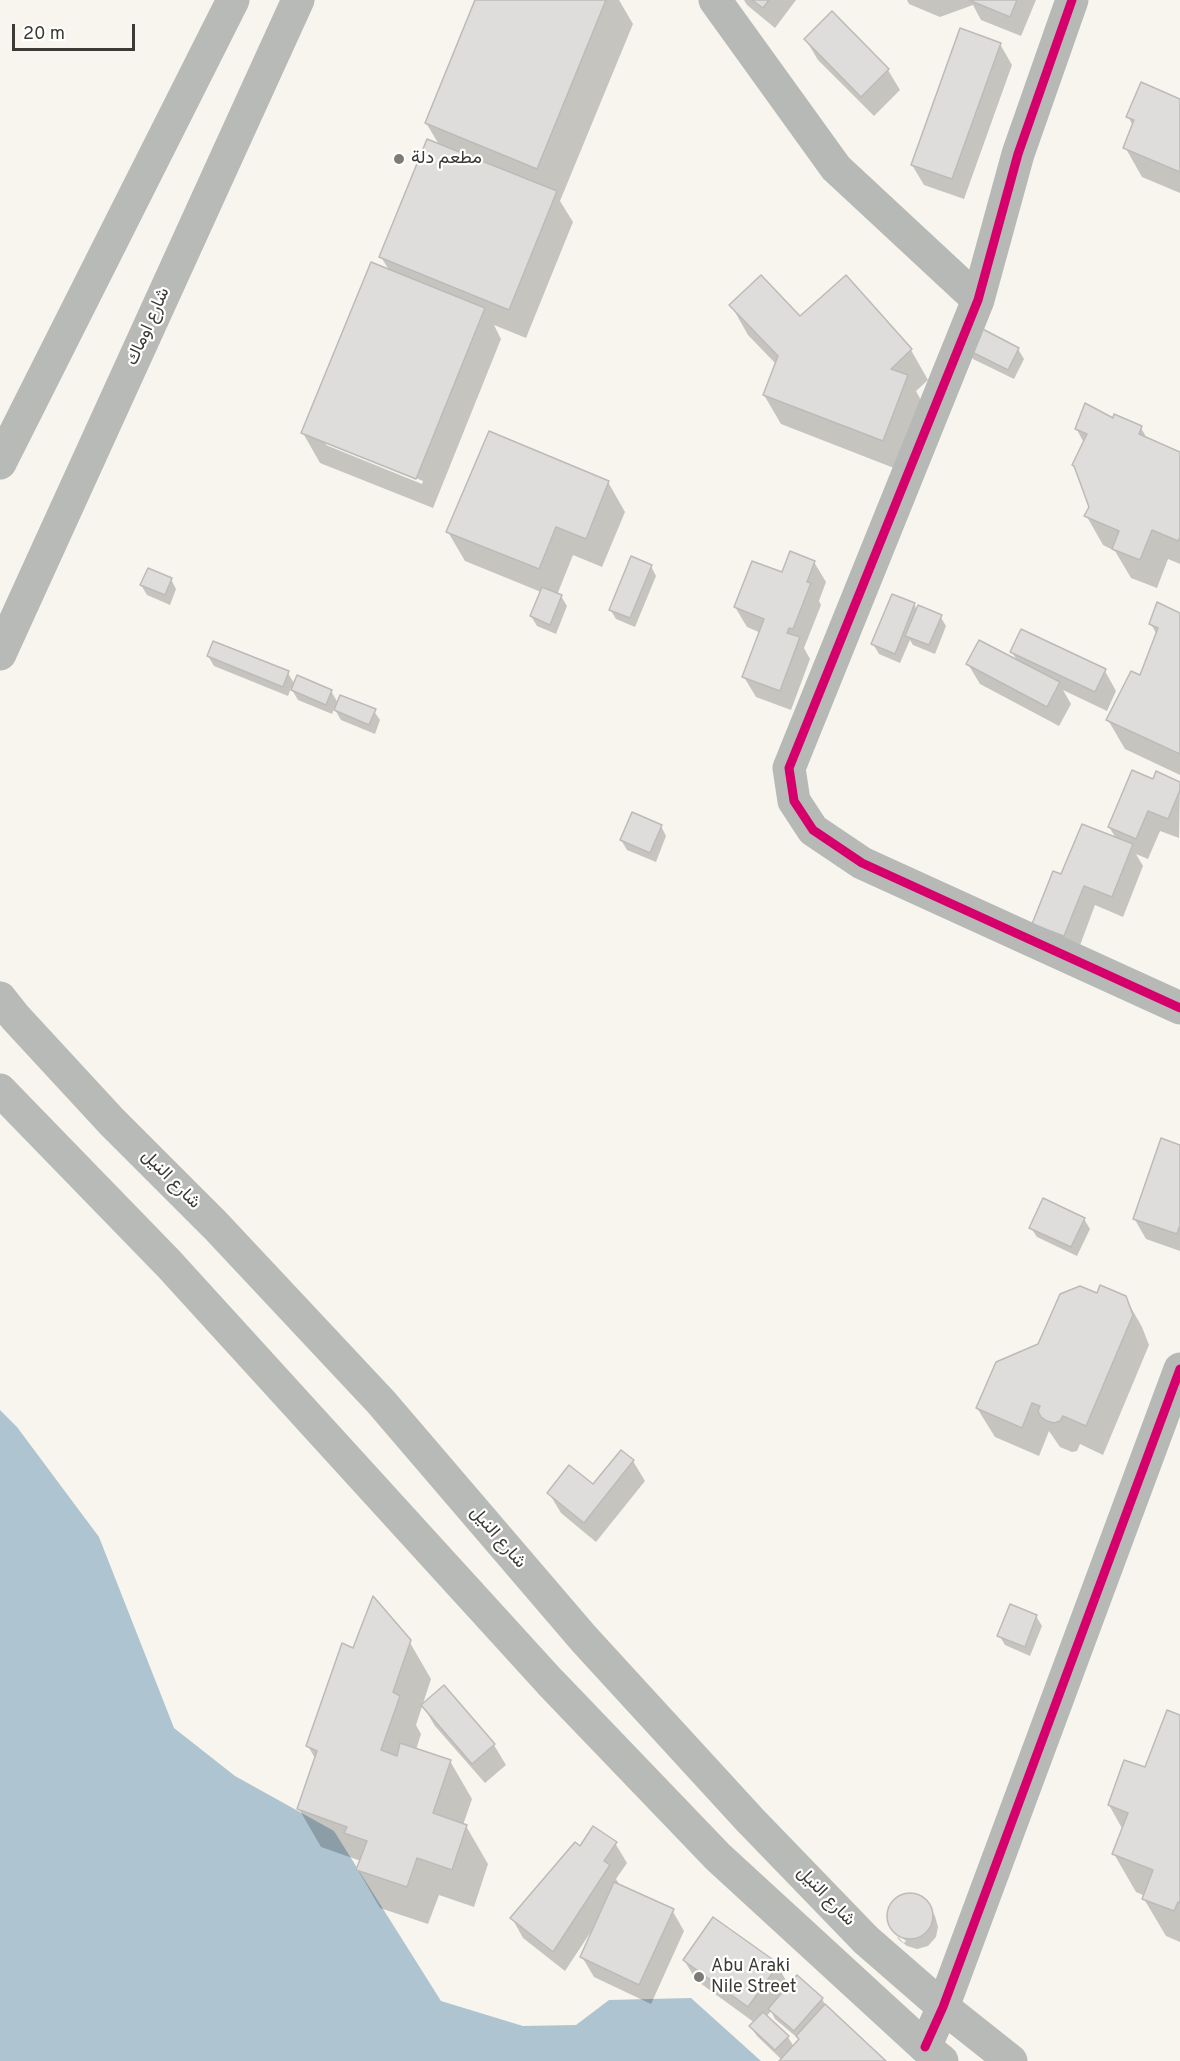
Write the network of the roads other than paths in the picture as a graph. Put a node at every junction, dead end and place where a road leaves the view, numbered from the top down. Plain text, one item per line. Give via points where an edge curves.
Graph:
1 (233, 0) edge
2 (298, 0) edge
3 (715, 0) edge
4 (1072, 0) edge
5 (978, 300) junction
6 (0, 463) edge
7 (0, 654) edge
8 (0, 998) edge
9 (1180, 1008) edge
10 (0, 1090) edge
11 (1180, 1369) edge
12 (943, 2007) junction
13 (934, 2054) edge
14 (1011, 2061) edge

1 - 6 main road
2 - 7 main road, شارع اوماك
3 - 5 street via 836,168
4 - 5 street via 1018,154
5 - 9 street via 789,768 794,801 813,830 862,863
8 - 12 main road, شارع النيل via 112,1122 381,1402 584,1640 750,1820 866,1940
10 - 13 main road via 169,1264 550,1682 718,1857
11 - 12 street
12 - 13 street
12 - 14 main road, شارع النيل

